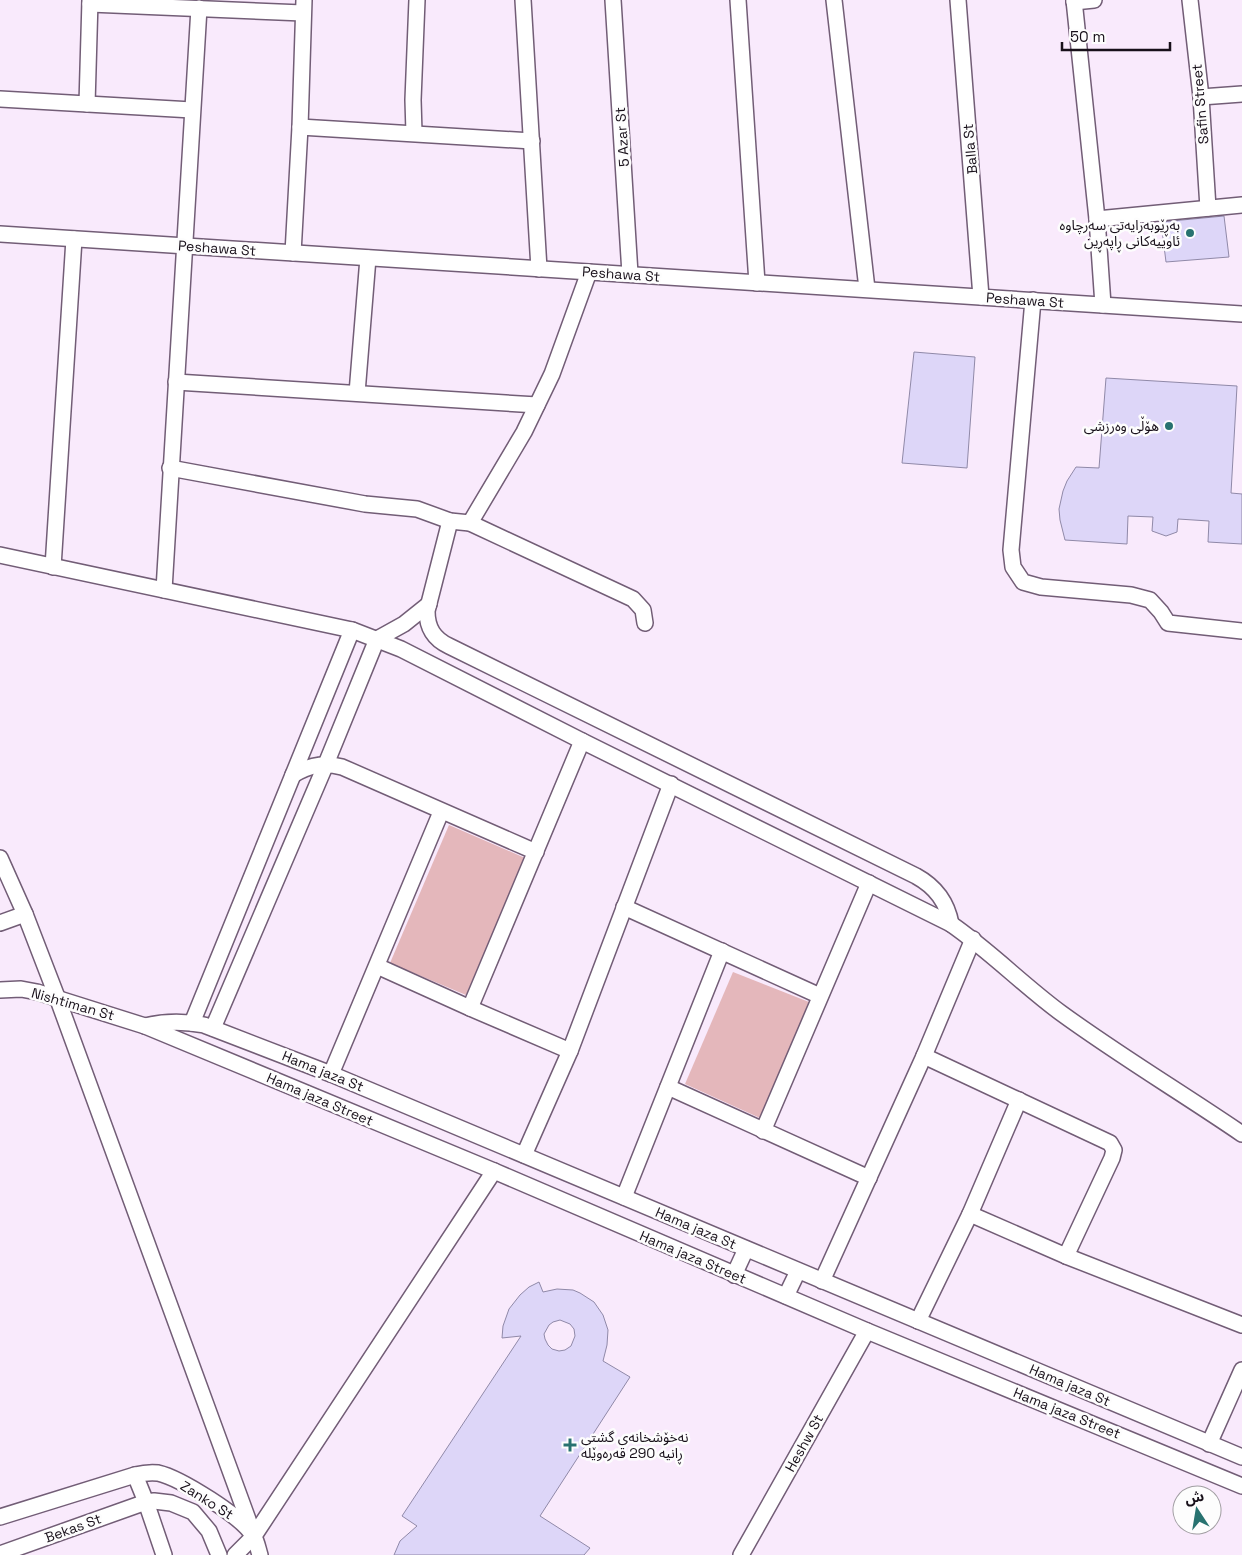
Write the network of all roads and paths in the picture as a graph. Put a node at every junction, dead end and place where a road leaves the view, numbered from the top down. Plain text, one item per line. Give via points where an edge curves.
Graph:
1 (417, 0) edge
2 (523, 0) edge
3 (613, 0) edge
4 (738, 0) edge
5 (834, 0) edge
6 (958, 0) edge
7 (1094, 0) edge
8 (1190, 0) edge
9 (1074, 1) edge
10 (90, 2) edge
11 (220, 4) edge
12 (304, 6) edge
13 (199, 8) junction
14 (1242, 94) edge
15 (1201, 97) junction
16 (0, 99) edge
17 (87, 104) junction
18 (192, 110) junction
19 (300, 127) junction
20 (414, 133) junction
21 (532, 141) junction
22 (1242, 204) edge
23 (1208, 208) junction
24 (1097, 219) junction
25 (0, 234) edge
26 (74, 239) junction
27 (185, 246) junction
28 (293, 253) junction
29 (368, 258) junction
30 (539, 269) junction
31 (589, 272) junction
32 (630, 274) junction
33 (756, 282) junction
34 (867, 290) junction
35 (981, 297) junction
36 (1033, 300) junction
37 (1103, 305) junction
38 (1242, 314) edge
39 (176, 382) junction
40 (356, 393) junction
41 (537, 405) junction
42 (170, 468) junction
43 (450, 521) junction
44 (470, 523) junction
45 (0, 555) edge
46 (53, 567) junction
47 (164, 590) junction
48 (429, 604) junction
49 (646, 623) dead end
50 (352, 630) junction
51 (1242, 632) edge
52 (377, 639) junction
53 (582, 741) junction
54 (326, 764) junction
55 (293, 775) junction
56 (671, 784) junction
57 (441, 812) junction
58 (536, 852) junction
59 (0, 858) edge
60 (869, 883) junction
61 (624, 907) junction
62 (24, 914) junction
63 (0, 923) edge
64 (952, 924) junction
65 (973, 940) junction
66 (722, 952) junction
67 (377, 966) junction
68 (0, 990) edge
69 (820, 996) junction
70 (57, 997) junction
71 (470, 1008) junction
72 (192, 1023) junction
73 (145, 1026) junction
74 (213, 1028) junction
75 (570, 1051) junction
76 (924, 1056) junction
77 (331, 1074) junction
78 (668, 1087) junction
79 (1019, 1100) junction
80 (763, 1131) junction
81 (1242, 1134) edge
82 (524, 1155) junction
83 (494, 1171) junction
84 (869, 1178) junction
85 (624, 1197) junction
86 (970, 1214) junction
87 (746, 1249) junction
88 (1066, 1256) junction
89 (798, 1271) junction
90 (734, 1275) junction
91 (822, 1281) junction
92 (786, 1296) junction
93 (918, 1321) junction
94 (1242, 1325) edge
95 (867, 1331) junction
96 (1242, 1370) edge
97 (1209, 1444) junction
98 (1242, 1456) edge
99 (135, 1475) junction
100 (1242, 1486) edge
101 (146, 1502) junction
102 (0, 1517) edge
103 (254, 1536) junction
104 (0, 1554) edge
105 (164, 1555) edge
106 (219, 1555) edge
107 (235, 1555) edge
108 (260, 1555) edge
109 (741, 1555) edge

1 - 20 street
2 - 21 street
3 - 32 street, 5 Azar St
4 - 33 street
5 - 34 street
6 - 35 street, Balla St
7 - 9 street
8 - 15 street, Safin Street
9 - 24 street
10 - 13 street
10 - 17 street
11 - 12 street
11 - 13 street
12 - 19 street
13 - 18 street
14 - 15 street
15 - 23 street, Safin Street
16 - 17 street
17 - 18 street
18 - 27 street
19 - 20 street
19 - 28 street
20 - 21 street
21 - 30 street
22 - 23 street
23 - 24 street
24 - 37 street
25 - 26 street, Peshawa St
26 - 27 street, Peshawa St
26 - 46 street
27 - 28 street, Peshawa St
27 - 39 street
28 - 29 street, Peshawa St
29 - 30 street, Peshawa St
29 - 40 street
30 - 31 street, Peshawa St
31 - 32 street, Peshawa St
31 - 41 street via 552,374
32 - 33 street, Peshawa St
33 - 34 street, Peshawa St
34 - 35 street, Peshawa St
35 - 36 street, Peshawa St
36 - 37 street, Peshawa St
36 - 51 street via 1011,550 1013,567 1023,582 1040,587 1131,595 1150,600 1168,623
37 - 38 street, Peshawa St
39 - 40 street
39 - 42 street
40 - 41 street
41 - 44 street
42 - 43 street via 365,504 417,509
42 - 47 street
43 - 44 street
43 - 48 street
44 - 49 street via 633,599 643,610
45 - 46 street
46 - 47 street
47 - 50 street
48 - 52 street via 404,624
48 - 64 street via 429,627 442,643 916,876 938,894
50 - 52 street
50 - 55 street
52 - 53 street
52 - 54 street
53 - 56 street
53 - 58 street
54 - 55 street via 308,767
54 - 57 street via 342,767
54 - 74 street
55 - 72 street
56 - 60 street
56 - 61 street
57 - 58 street
57 - 67 street
58 - 71 street
59 - 62 street
60 - 64 street
60 - 69 street
61 - 66 street
61 - 75 street
62 - 63 street
62 - 70 street
64 - 65 street
65 - 76 street
65 - 81 street via 1062,1014
66 - 69 street
66 - 78 street
67 - 71 street
67 - 77 street
68 - 70 street, Nishtiman St via 21,989
69 - 80 street
70 - 73 street, Nishtiman St
70 - 103 street
71 - 75 street
72 - 73 street, Hama jaza St via 168,1022
72 - 74 street, Hama jaza St
73 - 83 street, Hama jaza Street
74 - 77 street, Hama jaza St
75 - 82 street
76 - 79 street
76 - 84 street
77 - 82 street, Hama jaza St
78 - 80 street
78 - 85 street
79 - 86 street
79 - 88 street via 1107,1141 1114,1150
80 - 84 street
82 - 85 street, Hama jaza St
83 - 90 street, Hama jaza Street
83 - 103 street
84 - 91 street
85 - 87 street, Hama jaza St
86 - 88 street
86 - 93 street
87 - 89 street, Hama jaza St
87 - 90 street
88 - 94 street
89 - 91 street, Hama jaza St
89 - 92 street
90 - 92 street, Hama jaza Street
91 - 93 street, Hama jaza St
92 - 95 street, Hama jaza Street
93 - 97 street, Hama jaza St
95 - 100 street, Hama jaza Street
95 - 109 street, Heshw St
96 - 97 street
97 - 98 street, Hama jaza St
99 - 101 street
99 - 102 street
99 - 103 street, Zanko St via 157,1473 176,1480 237,1519
101 - 104 street, Bekas St
101 - 105 street
101 - 106 street, Zanko St via 171,1504 193,1512 209,1531
103 - 107 street
103 - 108 street, Zanko St

